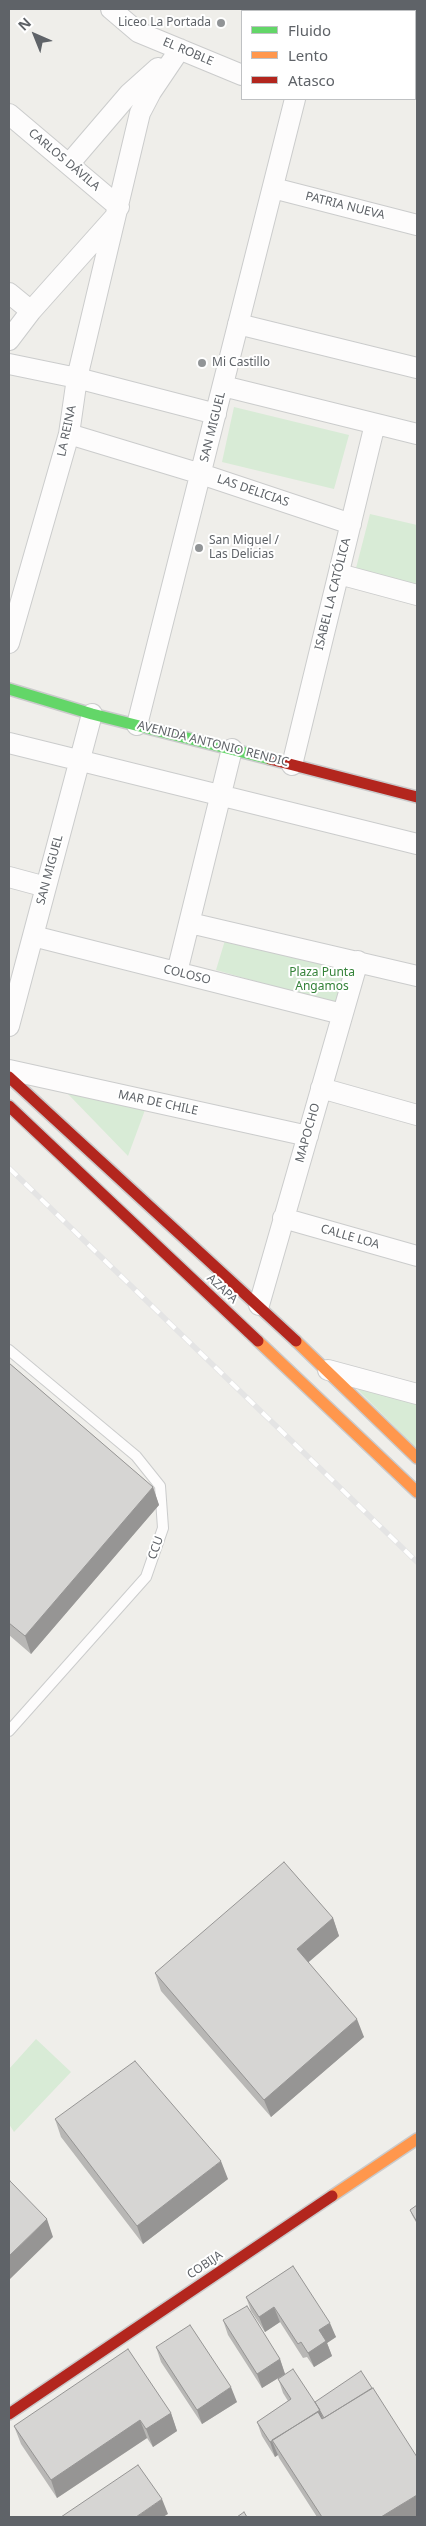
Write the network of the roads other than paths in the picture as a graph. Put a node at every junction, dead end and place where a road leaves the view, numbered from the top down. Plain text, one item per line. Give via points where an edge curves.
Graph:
1 (111, 9) edge
2 (180, 49) junction
3 (241, 75) edge
4 (295, 100) edge
5 (9, 115) edge
6 (68, 164) junction
7 (273, 188) junction
8 (117, 212) junction
9 (417, 224) edge
10 (9, 293) edge
11 (31, 311) junction
12 (238, 324) junction
13 (9, 340) edge
14 (9, 364) edge
15 (417, 368) edge
16 (77, 378) junction
17 (223, 386) junction
18 (216, 414) junction
19 (375, 424) junction
20 (69, 434) junction
21 (417, 434) edge
22 (201, 474) junction
23 (351, 524) junction
24 (339, 574) junction
25 (417, 596) edge
26 (9, 643) edge
27 (9, 689) edge
28 (92, 714) junction
29 (137, 725) junction
30 (9, 743) edge
31 (232, 749) junction
32 (80, 760) junction
33 (292, 765) junction
34 (221, 794) junction
35 (417, 797) edge
36 (417, 844) edge
37 (9, 877) edge
38 (46, 887) junction
39 (190, 923) junction
40 (33, 936) junction
41 (358, 961) junction
42 (177, 972) junction
43 (417, 976) edge
44 (342, 1014) junction
45 (9, 1026) edge
46 (9, 1070) edge
47 (9, 1077) edge
48 (321, 1088) junction
49 (9, 1106) edge
50 (417, 1115) edge
51 (308, 1136) junction
52 (284, 1218) junction
53 (417, 1256) edge
54 (259, 1305) junction
55 (9, 1350) edge
56 (324, 1369) junction
57 (417, 1394) edge
58 (417, 1458) edge
59 (417, 1492) edge
60 (9, 1731) edge
61 (417, 2139) edge
62 (9, 2414) edge

1 - 2 street, EL ROBLE via 138,32
2 - 3 street, EL ROBLE
2 - 6 street via 129,94
2 - 8 street, LA REINA via 140,113
4 - 7 street, SAN MIGUEL
5 - 6 street, CARLOS DÁVILA
6 - 8 street, CARLOS DÁVILA
7 - 9 street, PATRIA NUEVA
7 - 12 street, SAN MIGUEL
8 - 11 street, LA REINA
8 - 16 street, LA REINA
10 - 11 street
11 - 13 street, LA REINA
12 - 15 street
12 - 17 street, SAN MIGUEL
14 - 16 street
16 - 18 street
16 - 20 street, LA REINA
17 - 18 street, SAN MIGUEL
17 - 19 street
18 - 22 street, SAN MIGUEL
19 - 21 street
19 - 23 street, ISABEL LA CATÓLICA
20 - 22 street, LAS DELICIAS
20 - 26 street, LA REINA
22 - 23 street, LAS DELICIAS
22 - 29 street, SAN MIGUEL
23 - 24 street, ISABEL LA CATÓLICA
24 - 25 street
24 - 33 street, ISABEL LA CATÓLICA
27 - 28 street, AVENIDA ANTONIO RENDIC
28 - 29 street, AVENIDA ANTONIO RENDIC
28 - 32 street, SAN MIGUEL
29 - 31 street, AVENIDA ANTONIO RENDIC
30 - 32 street
31 - 33 street, AVENIDA ANTONIO RENDIC
31 - 34 street
32 - 34 street
32 - 38 street, SAN MIGUEL
33 - 35 street, AVENIDA ANTONIO RENDIC
34 - 36 street
34 - 39 street
37 - 38 street
38 - 40 street, SAN MIGUEL
39 - 41 street
39 - 42 street
40 - 42 street, COLOSO
40 - 45 street, SAN MIGUEL
41 - 43 street
41 - 44 street, MAPOCHO
42 - 44 street, COLOSO
44 - 48 street, MAPOCHO
46 - 51 street, MAR DE CHILE
47 - 54 street, AZAPA
48 - 50 street
48 - 51 street, MAPOCHO
49 - 59 street, AZAPA
51 - 52 street, MAPOCHO
52 - 53 street, CALLE LOA
52 - 54 street, MAPOCHO
54 - 56 street, AZAPA
55 - 60 lane, CCU via 136,1456 160,1486 163,1528 146,1577
56 - 57 street
56 - 58 street, AZAPA
61 - 62 street, COBIJA

